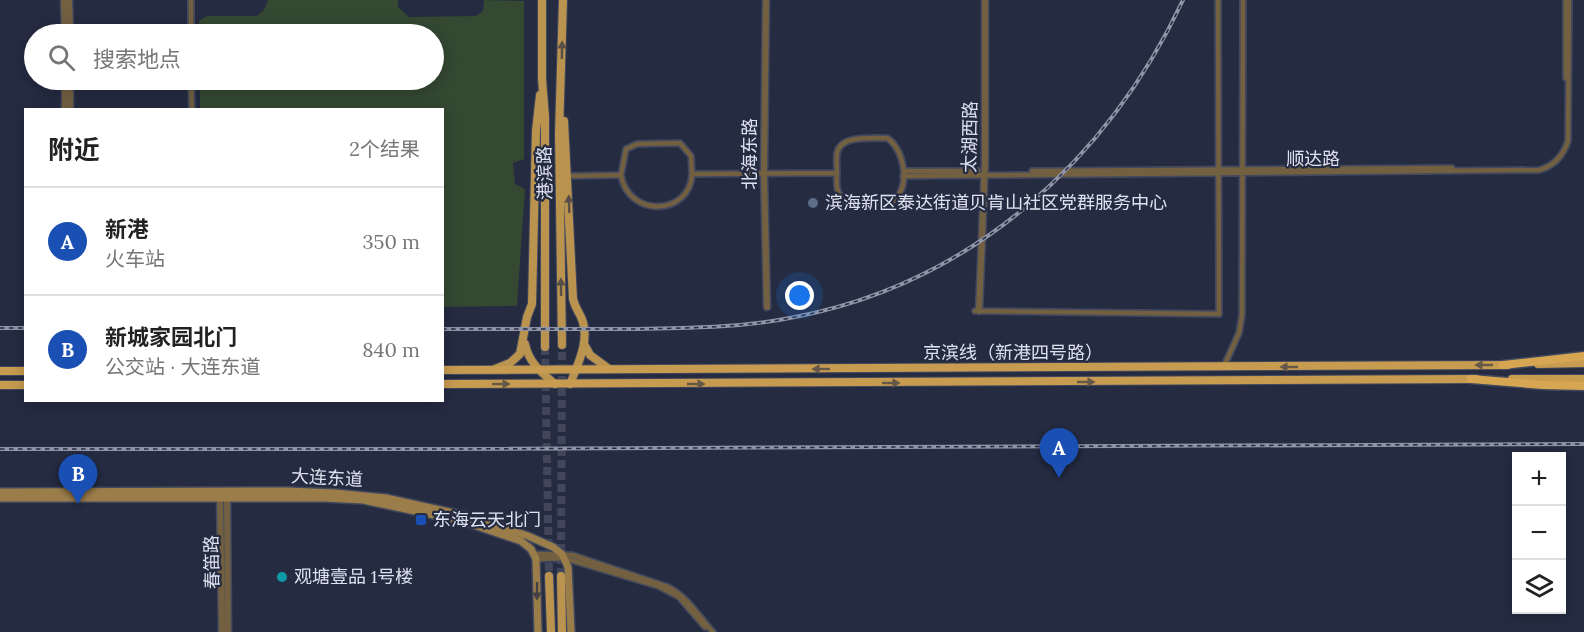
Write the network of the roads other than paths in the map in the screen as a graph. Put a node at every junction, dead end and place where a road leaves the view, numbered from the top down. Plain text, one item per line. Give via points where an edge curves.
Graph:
1 (64, 0) edge
2 (69, 0) edge
3 (191, 0) edge
4 (542, 0) edge
5 (563, 0) edge
6 (766, 0) edge
7 (983, 0) edge
8 (1218, 0) edge
9 (1243, 0) edge
10 (1567, 0) edge
11 (64, 24) edge
12 (69, 24) edge
13 (191, 24) edge
14 (542, 79) junction
15 (562, 81) junction
16 (65, 90) edge
17 (70, 90) edge
18 (191, 90) edge
19 (65, 108) edge
20 (70, 108) edge
21 (192, 108) edge
22 (1219, 171) junction
23 (1242, 171) junction
24 (837, 173) junction
25 (982, 173) junction
26 (692, 174) junction
27 (764, 174) junction
28 (904, 174) junction
29 (621, 175) junction
30 (568, 176) junction
31 (767, 307) dead end
32 (977, 311) joint
33 (524, 337) junction
34 (584, 344) junction
35 (562, 345) tunnel mouth
36 (545, 346) tunnel mouth
37 (1584, 354) edge
38 (1584, 363) edge
39 (1503, 365) junction
40 (1223, 367) junction
41 (609, 369) junction
42 (444, 370) edge
43 (494, 370) junction
44 (538, 370) junction
45 (576, 370) junction
46 (0, 371) edge
47 (24, 371) edge
48 (1472, 379) junction
49 (1584, 379) edge
50 (444, 384) edge
51 (555, 384) junction
52 (570, 384) junction
53 (0, 385) edge
54 (24, 385) edge
55 (1584, 386) edge
56 (0, 492) edge
57 (224, 494) junction
58 (0, 498) edge
59 (535, 556) junction
60 (563, 556) junction
61 (549, 576) tunnel mouth
62 (561, 576) tunnel mouth
63 (222, 632) edge
64 (228, 632) edge
65 (538, 632) edge
66 (551, 632) edge
67 (562, 632) edge
68 (571, 632) edge
69 (711, 632) edge

1 - 11 street
2 - 12 street
3 - 13 street
4 - 14 main road
15 -> 5 main road, 港滨路
6 - 27 street, 北海东路
7 - 25 street, 太湖西路
8 - 22 street
9 - 23 street
10 - 23 street, 顺达路 via 1566,136 1558,155 1545,165
14 - 33 main road via 536,131 532,304
14 - 36 main road
15 - 30 main road
35 -> 15 main road, 港滨路
16 - 19 street
17 - 20 street
18 - 21 street
22 - 23 street, 顺达路
22 - 25 street, 顺达路
22 - 32 street via 1219,314
23 - 40 street via 1242,315 1239,333
24 - 27 street
24 - 28 street via 836,188 841,198 854,204 888,204 897,197
24 - 28 street via 837,150 843,144 887,138 899,150
25 - 28 street, 顺达路
25 - 32 street, 太湖西路
26 - 27 street
26 - 29 street via 686,194 675,203 651,206 629,194
26 - 29 street via 691,156 680,143 637,144 626,149
27 - 31 street, 北海东路
29 - 30 street
34 -> 30 main road via 582,318 573,299
33 - 43 main road via 520,354
33 - 44 main road via 528,356
34 - 41 main road via 590,355
34 - 45 main road
37 - 39 highway
38 - 39 highway, 京滨线（新港四号路）
39 -> 40 highway, 京滨线（新港四号路）
40 -> 41 highway, 京滨线（新港四号路）
41 - 45 highway, 京滨线（新港四号路）
42 - 43 highway, 京滨线（新港四号路）
43 - 44 highway, 京滨线（新港四号路）
44 - 45 highway, 京滨线（新港四号路）
44 - 51 main road
45 - 52 main road
46 - 47 highway
48 - 49 highway, 京滨线（新港四号路）
52 -> 48 highway, 京滨线（新港四号路）
48 - 55 highway
50 -> 51 highway, 京滨线（新港四号路）
51 - 52 highway, 京滨线（新港四号路）
53 - 54 highway
56 - 57 main road, 大连东道
57 - 58 main road, 大连东道
57 - 59 main road, 大连东道 via 363,500 400,506 514,538 526,543
57 - 60 main road, 大连东道 via 335,492 386,498 489,522 540,541
57 - 63 street, 春笛路
57 - 64 street, 春笛路
59 - 60 street
59 -> 65 main road
60 - 68 main road
60 - 69 street via 673,593
61 - 66 main road
62 - 67 main road

